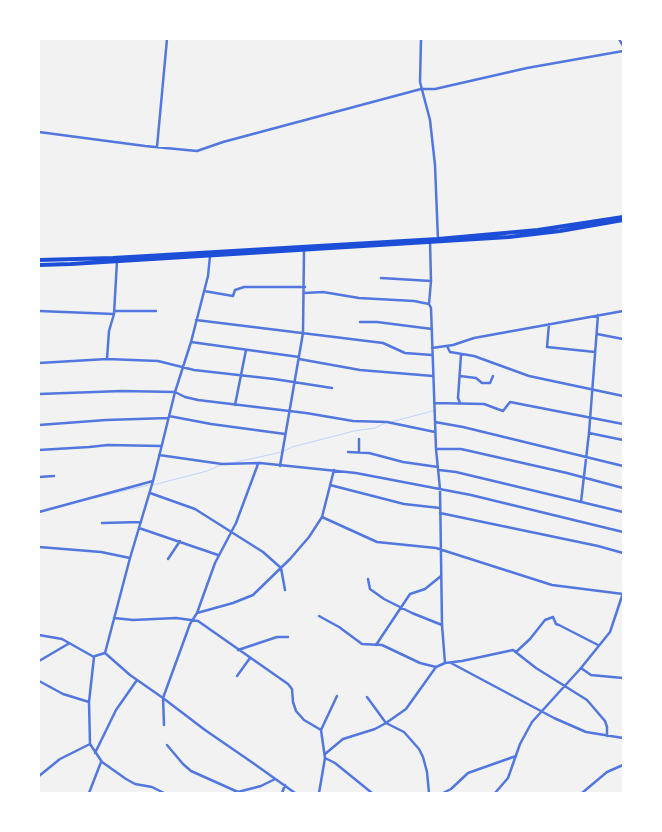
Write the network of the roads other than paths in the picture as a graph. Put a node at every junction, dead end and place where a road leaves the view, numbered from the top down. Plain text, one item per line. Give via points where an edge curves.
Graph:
1 (167, 39) edge
2 (421, 39) edge
3 (619, 39) edge
4 (623, 46) edge
5 (623, 51) edge
6 (421, 89) junction
7 (39, 132) edge
8 (157, 147) junction
9 (623, 218) edge
10 (438, 240) junction
11 (430, 241) junction
12 (304, 250) junction
13 (210, 253) junction
14 (39, 260) edge
15 (117, 261) junction
16 (39, 265) edge
17 (381, 278) dead end
18 (431, 281) junction
19 (304, 287) junction
20 (204, 291) junction
21 (304, 293) junction
22 (429, 304) junction
23 (39, 311) edge
24 (156, 311) dead end
25 (623, 311) edge
26 (114, 313) junction
27 (598, 315) junction
28 (196, 320) junction
29 (360, 322) dead end
30 (549, 324) junction
31 (432, 329) junction
32 (302, 333) junction
33 (596, 334) junction
34 (623, 339) edge
35 (191, 342) junction
36 (447, 346) junction
37 (432, 348) junction
38 (246, 350) junction
39 (595, 352) junction
40 (461, 354) junction
41 (432, 355) junction
42 (299, 358) junction
43 (107, 359) junction
44 (39, 363) edge
45 (183, 367) junction
46 (241, 374) junction
47 (433, 376) junction
48 (460, 376) junction
49 (493, 376) dead end
50 (295, 382) junction
51 (332, 388) dead end
52 (592, 390) junction
53 (175, 392) junction
54 (39, 394) edge
55 (623, 396) edge
56 (434, 403) junction
57 (460, 403) junction
58 (235, 405) junction
59 (290, 411) junction
60 (168, 417) junction
61 (590, 418) junction
62 (435, 422) junction
63 (623, 424) edge
64 (39, 425) edge
65 (436, 432) junction
66 (589, 433) junction
67 (285, 434) junction
68 (359, 439) dead end
69 (623, 440) edge
70 (161, 446) junction
71 (436, 449) junction
72 (39, 450) edge
73 (348, 452) dead end
74 (358, 452) junction
75 (160, 455) junction
76 (586, 457) junction
77 (258, 464) junction
78 (280, 466) junction
79 (623, 466) edge
80 (439, 468) junction
81 (334, 470) junction
82 (54, 476) dead end
83 (39, 477) edge
84 (584, 478) junction
85 (153, 481) junction
86 (330, 485) junction
87 (623, 488) edge
88 (440, 489) junction
89 (150, 493) junction
90 (581, 502) junction
91 (440, 508) junction
92 (39, 512) edge
93 (623, 512) edge
94 (440, 513) junction
95 (322, 517) junction
96 (141, 522) junction
97 (102, 523) dead end
98 (139, 528) junction
99 (623, 532) edge
100 (232, 533) junction
101 (180, 541) junction
102 (39, 547) edge
103 (441, 550) junction
104 (623, 552) edge
105 (219, 555) junction
106 (130, 558) junction
107 (168, 559) dead end
108 (281, 568) junction
109 (442, 576) junction
110 (368, 579) dead end
111 (285, 590) dead end
112 (623, 594) edge
113 (402, 608) junction
114 (197, 613) junction
115 (319, 616) dead end
116 (114, 618) junction
117 (193, 619) junction
118 (442, 625) junction
119 (39, 635) edge
120 (288, 637) dead end
121 (68, 643) junction
122 (376, 645) junction
123 (598, 645) junction
124 (238, 650) junction
125 (516, 652) junction
126 (105, 653) junction
127 (94, 657) junction
128 (250, 658) junction
129 (39, 661) edge
130 (445, 663) junction
131 (449, 663) junction
132 (436, 667) junction
133 (581, 668) junction
134 (237, 676) dead end
135 (623, 678) edge
136 (137, 680) junction
137 (39, 681) edge
138 (565, 686) junction
139 (337, 696) dead end
140 (164, 698) junction
141 (367, 698) dead end
142 (89, 702) junction
143 (542, 713) junction
144 (386, 723) junction
145 (164, 725) dead end
146 (321, 730) junction
147 (607, 736) junction
148 (623, 737) edge
149 (90, 744) junction
150 (167, 746) dead end
151 (95, 753) junction
152 (325, 754) junction
153 (517, 756) junction
154 (324, 758) junction
155 (102, 762) junction
156 (623, 765) edge
157 (39, 776) edge
158 (276, 779) junction
159 (285, 785) junction
160 (236, 792) edge
161 (89, 793) edge
162 (164, 793) edge
163 (282, 793) edge
164 (295, 793) edge
165 (320, 793) edge
166 (372, 793) edge
167 (429, 793) edge
168 (446, 793) edge
169 (494, 793) edge
170 (582, 793) edge

1 - 8 street
2 - 6 street
3 - 4 street
5 - 6 street via 527,68 435,90
6 - 8 street via 197,151
6 - 10 street via 430,120
7 - 8 street
9 - 10 main road via 539,234
10 - 11 main road
11 - 12 main road
11 - 13 main road
11 - 18 street
12 - 13 main road
12 - 19 street
13 - 14 main road
13 - 15 main road
13 - 20 street
15 - 16 main road
15 - 26 street
17 - 18 street
18 - 22 street
19 - 20 street via 244,287 235,290 233,296
19 - 21 street
20 - 28 street
21 - 22 street via 323,292
21 - 32 street
22 - 31 street
23 - 26 street
24 - 26 street
25 - 27 street
26 - 43 street
27 - 30 street
27 - 33 street
28 - 32 street
28 - 35 street
29 - 31 street
30 - 36 street
30 - 39 street via 547,347
31 - 37 street
32 - 41 street via 380,342 405,353
32 - 42 street
33 - 34 street
33 - 39 street
35 - 38 street
35 - 45 street
36 - 37 street
36 - 40 street via 450,352
37 - 41 street
38 - 42 street
38 - 46 street
39 - 52 street
40 - 48 street
40 - 52 street via 528,376
41 - 47 street
42 - 47 street via 376,372
42 - 50 street
43 - 44 street
43 - 45 street via 158,361
45 - 46 street
45 - 53 street
46 - 50 street
46 - 58 street
47 - 56 street
48 - 49 street via 476,378 482,383 490,383
48 - 57 street
50 - 51 street
50 - 59 street
52 - 55 street
52 - 61 street
53 - 54 street
53 - 58 street via 190,398
53 - 60 street
56 - 57 street
56 - 62 street
57 - 61 street via 484,404 503,411 510,402
58 - 59 street
59 - 65 street via 353,421 386,422
59 - 67 street
60 - 64 street
60 - 67 street
60 - 70 street
61 - 63 street
61 - 66 street
62 - 65 street
62 - 76 street
65 - 71 street
66 - 69 street
66 - 76 street
67 - 78 street
68 - 74 street
70 - 72 street via 108,444
70 - 75 street
71 - 80 street
71 - 84 street via 461,449
73 - 74 street
74 - 80 street
75 - 77 street via 222,464
75 - 85 street
76 - 79 street
76 - 84 street
77 - 78 street
77 - 100 street
78 - 81 street
80 - 88 street
80 - 90 street
81 - 86 street
81 - 88 street
82 - 83 street
84 - 87 street
84 - 90 street
85 - 89 street
85 - 92 street
86 - 91 street via 404,504
86 - 95 street
88 - 91 street
88 - 99 street
89 - 96 street
89 - 100 street via 195,509
90 - 93 street
91 - 94 street
94 - 103 street
94 - 104 street
95 - 103 street via 377,542
95 - 108 street
96 - 97 street
96 - 98 street
98 - 101 street
98 - 106 street
100 - 105 street
100 - 108 street via 263,552
101 - 105 street
101 - 107 street
102 - 106 street
103 - 109 street
103 - 112 street via 552,585
105 - 114 street
106 - 116 street
108 - 111 street
108 - 114 street via 250,597
109 - 113 street via 425,589 410,594
109 - 118 street
110 - 113 street via 372,591
112 - 123 street via 612,628
113 - 118 street
113 - 122 street
114 - 117 street
115 - 122 street via 339,626 362,644
116 - 117 street
116 - 126 street
117 - 124 street
117 - 140 street
118 - 130 street
119 - 121 street
120 - 124 street via 277,637
121 - 127 street
121 - 129 street
122 - 132 street
123 - 125 street via 558,626 553,617 545,620
123 - 133 street
124 - 128 street
125 - 131 street via 511,650
125 - 138 street
126 - 127 street
126 - 136 street
127 - 142 street
128 - 134 street
128 - 146 street via 288,684 296,711
130 - 131 street
130 - 132 street
131 - 143 street
132 - 144 street via 409,707
133 - 135 street via 591,675
133 - 138 street
136 - 140 street
136 - 151 street via 116,710
137 - 142 street via 63,694
138 - 143 street
138 - 147 street via 593,706 607,727
139 - 146 street
140 - 145 street
140 - 158 street
141 - 144 street
142 - 149 street
143 - 147 street via 586,732
143 - 153 street via 532,722
144 - 152 street via 349,736
144 - 167 street via 404,732 419,749 427,772
146 - 152 street
147 - 148 street
149 - 151 street
149 - 157 street via 60,759
150 - 160 street via 191,771
151 - 155 street
152 - 154 street
153 - 168 street via 468,773
153 - 169 street via 508,778
154 - 165 street
154 - 166 street
155 - 161 street
155 - 162 street via 132,782
156 - 170 street via 607,772
158 - 159 street
158 - 160 street
159 - 163 street
159 - 164 street

